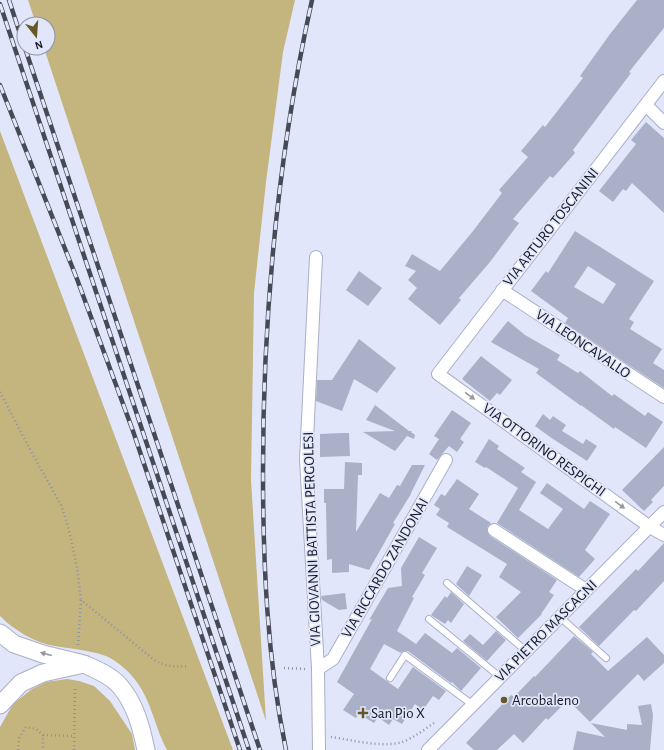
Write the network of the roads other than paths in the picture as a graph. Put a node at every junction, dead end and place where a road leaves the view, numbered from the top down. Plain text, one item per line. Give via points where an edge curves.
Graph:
1 (664, 80) edge
2 (646, 105) junction
3 (664, 123) edge
4 (316, 257) dead end
5 (502, 290) junction
6 (438, 374) joint
7 (664, 397) edge
8 (446, 460) dead end
9 (664, 512) edge
10 (650, 527) junction
11 (494, 530) dead end
12 (664, 535) edge
13 (447, 583) dead end
14 (586, 590) junction
15 (560, 617) junction
16 (429, 619) dead end
17 (0, 634) edge
18 (526, 651) junction
19 (606, 658) dead end
20 (84, 664) junction
21 (318, 669) junction
22 (500, 677) junction
23 (390, 678) dead end
24 (0, 704) edge
25 (472, 705) junction
26 (147, 747) edge
27 (319, 750) edge
28 (428, 750) edge

1 - 2 street, VIA ARTURO TOSCANINI
2 - 3 street
2 - 5 street, VIA ARTURO TOSCANINI
4 - 21 street, VIA GIOVANNI BATTISTA PERGOLESI via 306,459
5 - 6 street, VIA ARTURO TOSCANINI
5 - 7 street, VIA LEONCAVALLO
6 -> 10 street, VIA OTTORINO RESPIGHI
8 - 21 street, VIA RICCARDO ZANDONAI via 333,659
9 - 10 street, VIA PIETRO MASCAGNI
10 - 12 street, VIA OTTORINO RESPIGHI
10 - 14 street, VIA PIETRO MASCAGNI
11 - 14 street
13 - 18 lane
14 - 15 street, VIA PIETRO MASCAGNI
15 - 18 street, VIA PIETRO MASCAGNI
15 - 19 lane
16 - 22 lane
20 -> 17 main road via 14,644
18 - 22 street, VIA PIETRO MASCAGNI
20 - 24 main road via 43,673 21,683
20 - 26 main road via 118,684 134,706
21 - 27 street, VIA GIOVANNI BATTISTA PERGOLESI
22 - 25 street, VIA PIETRO MASCAGNI
23 - 25 lane via 405,655
25 - 28 street, VIA PIETRO MASCAGNI

